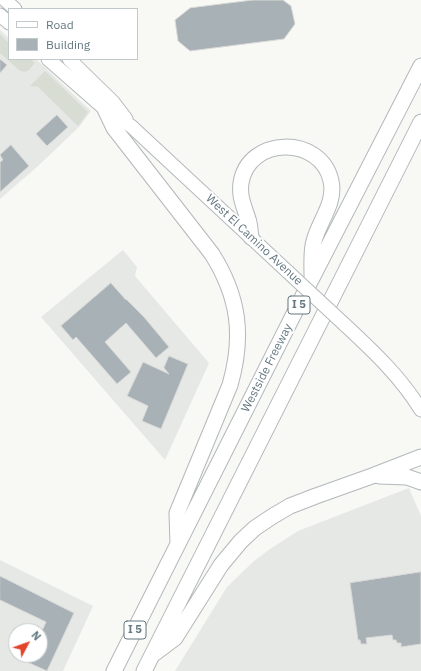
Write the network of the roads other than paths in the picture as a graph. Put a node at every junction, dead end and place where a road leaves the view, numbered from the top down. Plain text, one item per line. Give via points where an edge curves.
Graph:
1 (5, 0) edge
2 (14, 8) edge
3 (0, 15) edge
4 (8, 22) edge
5 (49, 60) edge
6 (71, 60) edge
7 (421, 66) edge
8 (105, 109) junction
9 (421, 122) edge
10 (131, 126) junction
11 (251, 237) junction
12 (312, 280) junction
13 (421, 410) edge
14 (421, 457) edge
15 (372, 476) junction
16 (421, 482) edge
17 (178, 545) junction
18 (151, 656) junction
19 (114, 671) edge
20 (144, 671) edge

1 - 2 main road
3 - 4 main road
5 - 8 main road, West El Camino Avenue
6 - 10 main road, West El Camino Avenue via 114,102
7 - 12 highway, Westside Freeway / I 5
8 - 10 main road, West El Camino Avenue
8 - 17 highway via 114,128 212,254 226,281 236,314 237,354 230,385 176,513
9 - 18 highway, I 5
10 - 11 main road, West El Camino Avenue
11 - 12 highway via 240,192 242,176 251,161 265,151 280,147 305,150 311,154 328,171 332,187 330,202 313,242
11 - 13 main road, West El Camino Avenue, bridge via 380,357
12 - 17 highway, Westside Freeway / I 5
14 - 15 highway
15 - 16 highway via 407,477
15 - 18 highway via 290,506 255,528 221,565 175,638
17 - 19 highway, Westside Freeway / I 5
18 - 20 highway, I 5

